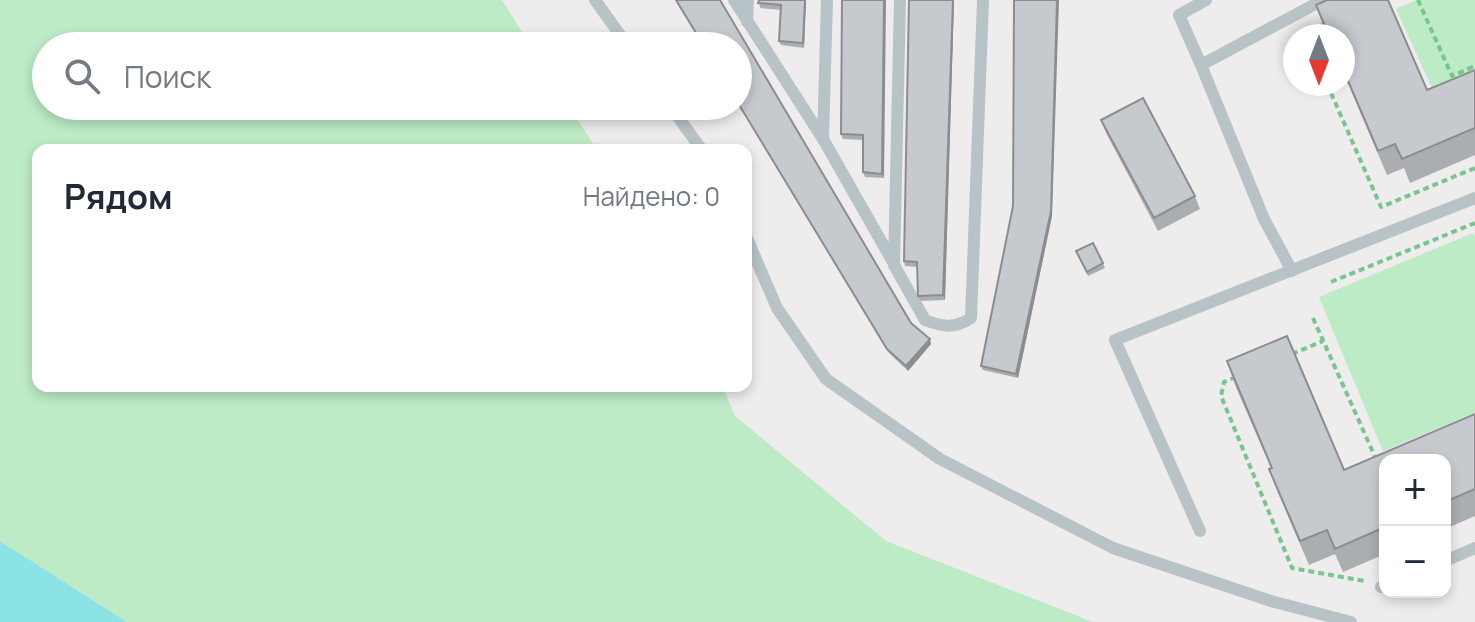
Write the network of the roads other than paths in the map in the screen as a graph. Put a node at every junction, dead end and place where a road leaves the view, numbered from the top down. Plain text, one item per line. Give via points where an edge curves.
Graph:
1 (595, 0) edge
2 (734, 0) edge
3 (748, 0) edge
4 (827, 0) edge
5 (900, 0) edge
6 (983, 0) edge
7 (1206, 0) edge
8 (1323, 0) edge
9 (747, 22) junction
10 (618, 32) edge
11 (1201, 65) junction
12 (680, 120) edge
13 (823, 139) junction
14 (698, 144) edge
15 (1475, 198) edge
16 (752, 250) edge
17 (894, 265) junction
18 (1292, 271) junction
19 (1200, 531) dead end
20 (1475, 548) edge
21 (1451, 558) edge
22 (1351, 622) edge

1 - 10 lane
2 - 9 lane
3 - 9 lane
4 - 13 lane
5 - 17 lane
6 - 17 lane via 971,318 958,327 925,320
7 - 11 lane via 1179,15
8 - 11 lane
9 - 13 lane
11 - 18 lane via 1264,219
12 - 14 lane
13 - 17 lane
15 - 18 lane
16 - 22 lane via 777,308 826,379 940,459 1113,548
18 - 19 lane via 1115,340
20 - 21 lane

